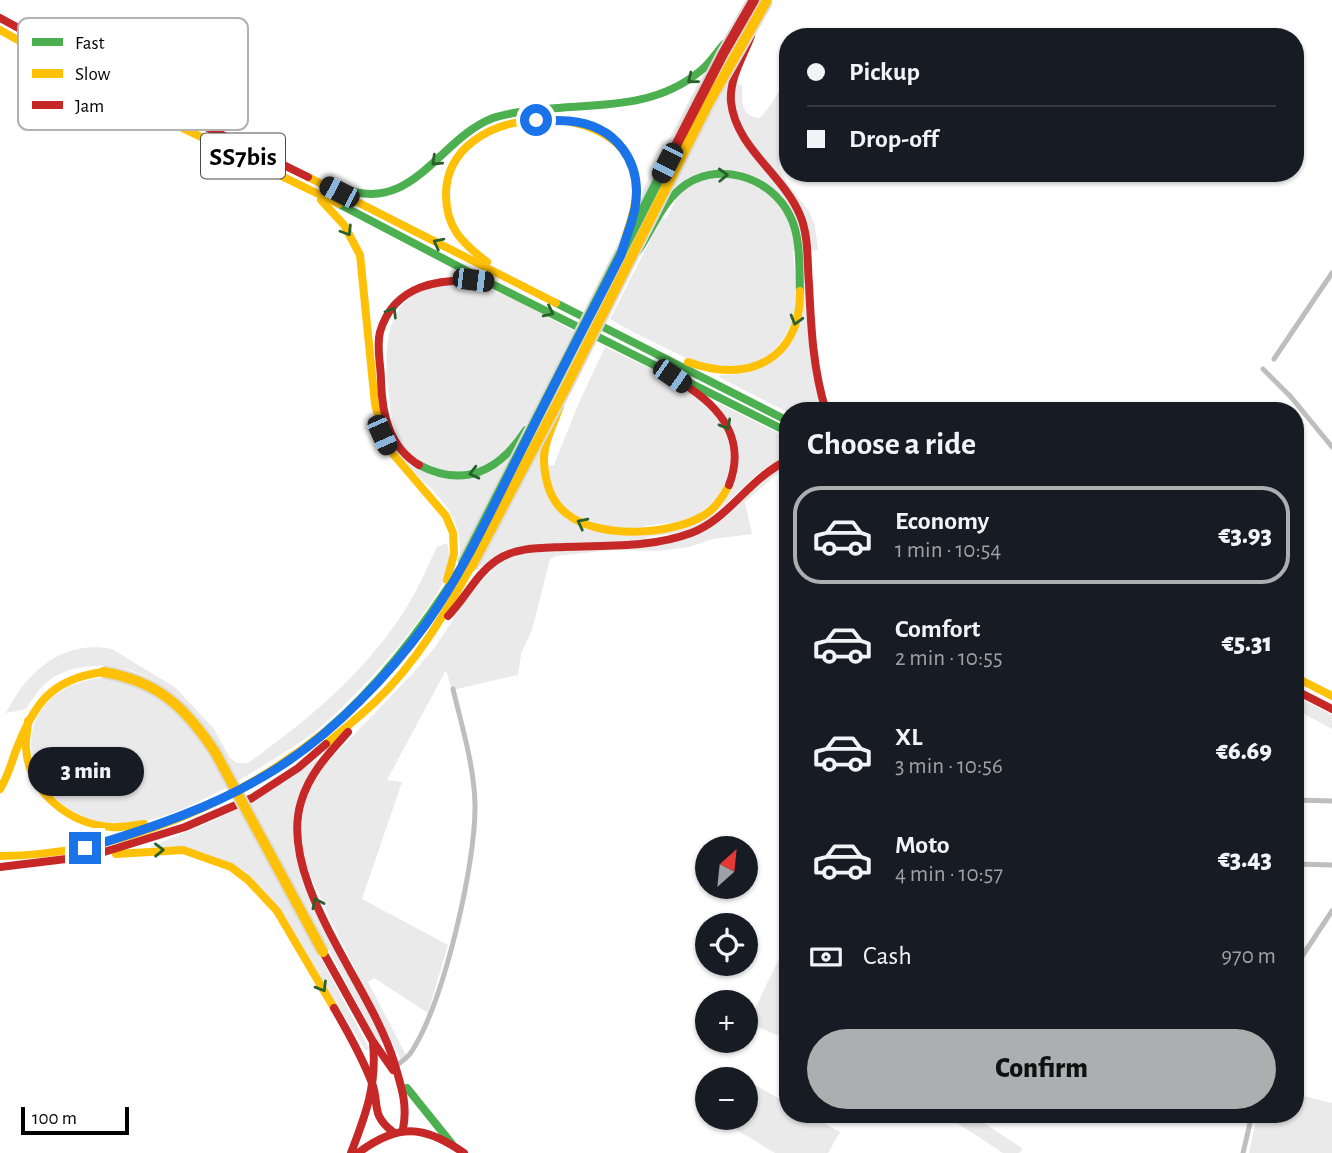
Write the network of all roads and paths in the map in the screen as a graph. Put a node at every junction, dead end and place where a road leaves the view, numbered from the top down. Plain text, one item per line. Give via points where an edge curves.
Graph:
1 (767, 0) edge
2 (754, 8) edge
3 (0, 18) edge
4 (18, 28) edge
5 (0, 30) edge
6 (18, 40) edge
7 (537, 115) junction
8 (188, 130) edge
9 (213, 130) edge
10 (271, 158) junction
11 (779, 179) edge
12 (781, 182) edge
13 (300, 183) junction
14 (802, 252) junction
15 (621, 255) junction
16 (626, 267) junction
17 (1332, 272) edge
18 (488, 282) junction
19 (521, 285) junction
20 (649, 349) junction
21 (1274, 359) dead end
22 (657, 365) junction
23 (1264, 369) dead end
24 (376, 377) junction
25 (566, 387) junction
26 (823, 402) edge
27 (1295, 402) edge
28 (540, 412) junction
29 (1304, 412) edge
30 (779, 416) edge
31 (779, 427) edge
32 (1332, 447) edge
33 (779, 465) edge
34 (472, 568) junction
35 (431, 626) junction
36 (1304, 682) edge
37 (453, 689) dead end
38 (1304, 695) edge
39 (1332, 696) edge
40 (377, 699) junction
41 (1332, 709) edge
42 (28, 721) junction
43 (0, 789) edge
44 (1304, 800) edge
45 (1332, 801) edge
46 (161, 823) junction
47 (0, 856) edge
48 (91, 856) junction
49 (1304, 864) edge
50 (1332, 865) edge
51 (0, 867) edge
52 (1332, 911) edge
53 (1304, 953) edge
54 (372, 1040) junction
55 (395, 1066) junction
56 (400, 1079) junction
57 (373, 1086) junction
58 (1250, 1123) edge
59 (398, 1130) junction
60 (452, 1144) junction
61 (351, 1153) edge
62 (358, 1153) edge
63 (464, 1153) edge
64 (1243, 1153) edge

1 - 2 main road, bridge
2 -> 7 main road, bridge via 718,53 681,87 631,103
2 - 11 main road, bridge via 730,101 746,140
2 - 15 main road, bridge via 723,54
2 - 16 main road, bridge
3 - 4 main road, SS7bis
5 - 6 main road, SS7bis
7 -> 10 main road via 495,117 476,125 405,188 377,195 347,191
7 - 15 main road, bridge via 594,126 614,138 626,153 637,187
7 - 19 main road via 479,135 456,156 447,181 445,207 459,239
8 - 13 main road, SS7bis
9 - 10 main road, SS7bis
19 -> 10 main road, SS7bis
12 - 14 main road, bridge via 804,227
13 - 18 main road, SS7bis
13 -> 24 main road via 332,209 351,233 360,255
16 -> 14 main road, bridge via 680,189 715,174 751,178 774,194 788,212
14 -> 20 main road via 796,324 782,348 764,362 741,372 715,372
14 - 26 main road
15 - 28 main road, bridge
16 - 25 main road, bridge
17 - 21 street
18 -> 22 main road, SS7bis
24 -> 18 main road via 380,333 393,306 412,288 459,278
19 - 20 main road, SS7bis
20 - 30 main road, SS7bis
22 -> 25 main road, bridge via 713,405 730,429 734,462 729,485 712,509 693,520 649,530 607,532 577,521 557,504 543,460
22 - 31 main road, SS7bis
23 - 27 street
28 -> 24 main road, bridge via 514,448 493,467 479,474 438,474 422,468 399,448 390,432
24 - 35 main road via 377,419 390,450 446,513 452,526 455,555
25 - 34 main road, bridge
28 - 34 main road, bridge
29 - 32 street
33 - 34 main road via 760,475 693,533 654,541 543,548
34 - 35 main road
34 - 35 main road via 454,611
35 - 40 main road via 411,662
35 - 46 main road via 342,718 281,766 225,798
36 - 39 main road
37 - 55 street via 473,778 470,856 453,941 435,998 410,1054
38 - 41 main road
40 - 48 main road via 298,768 252,798 185,827
55 -> 40 main road via 387,1039 304,874 296,828 302,797 317,769
42 - 43 main road
42 - 46 main road via 30,769 43,794 62,811 90,824 113,827
42 - 54 main road, bridge via 47,693 76,675 103,672 138,678 175,702 215,752
44 - 45 street
46 - 47 main road via 85,848
48 - 51 main road
48 -> 57 main road via 183,850 231,867 248,880 277,911 347,1029
49 - 50 street
52 - 53 street
54 - 56 main road
54 - 57 main road
55 - 56 main road
56 - 57 main road via 383,1071
56 - 59 main road via 408,1107
56 - 60 main road
57 - 59 main road via 375,1110 385,1126
57 - 61 main road
58 - 64 street
59 - 60 main road via 427,1131
59 - 62 main road via 378,1137
60 - 63 main road

